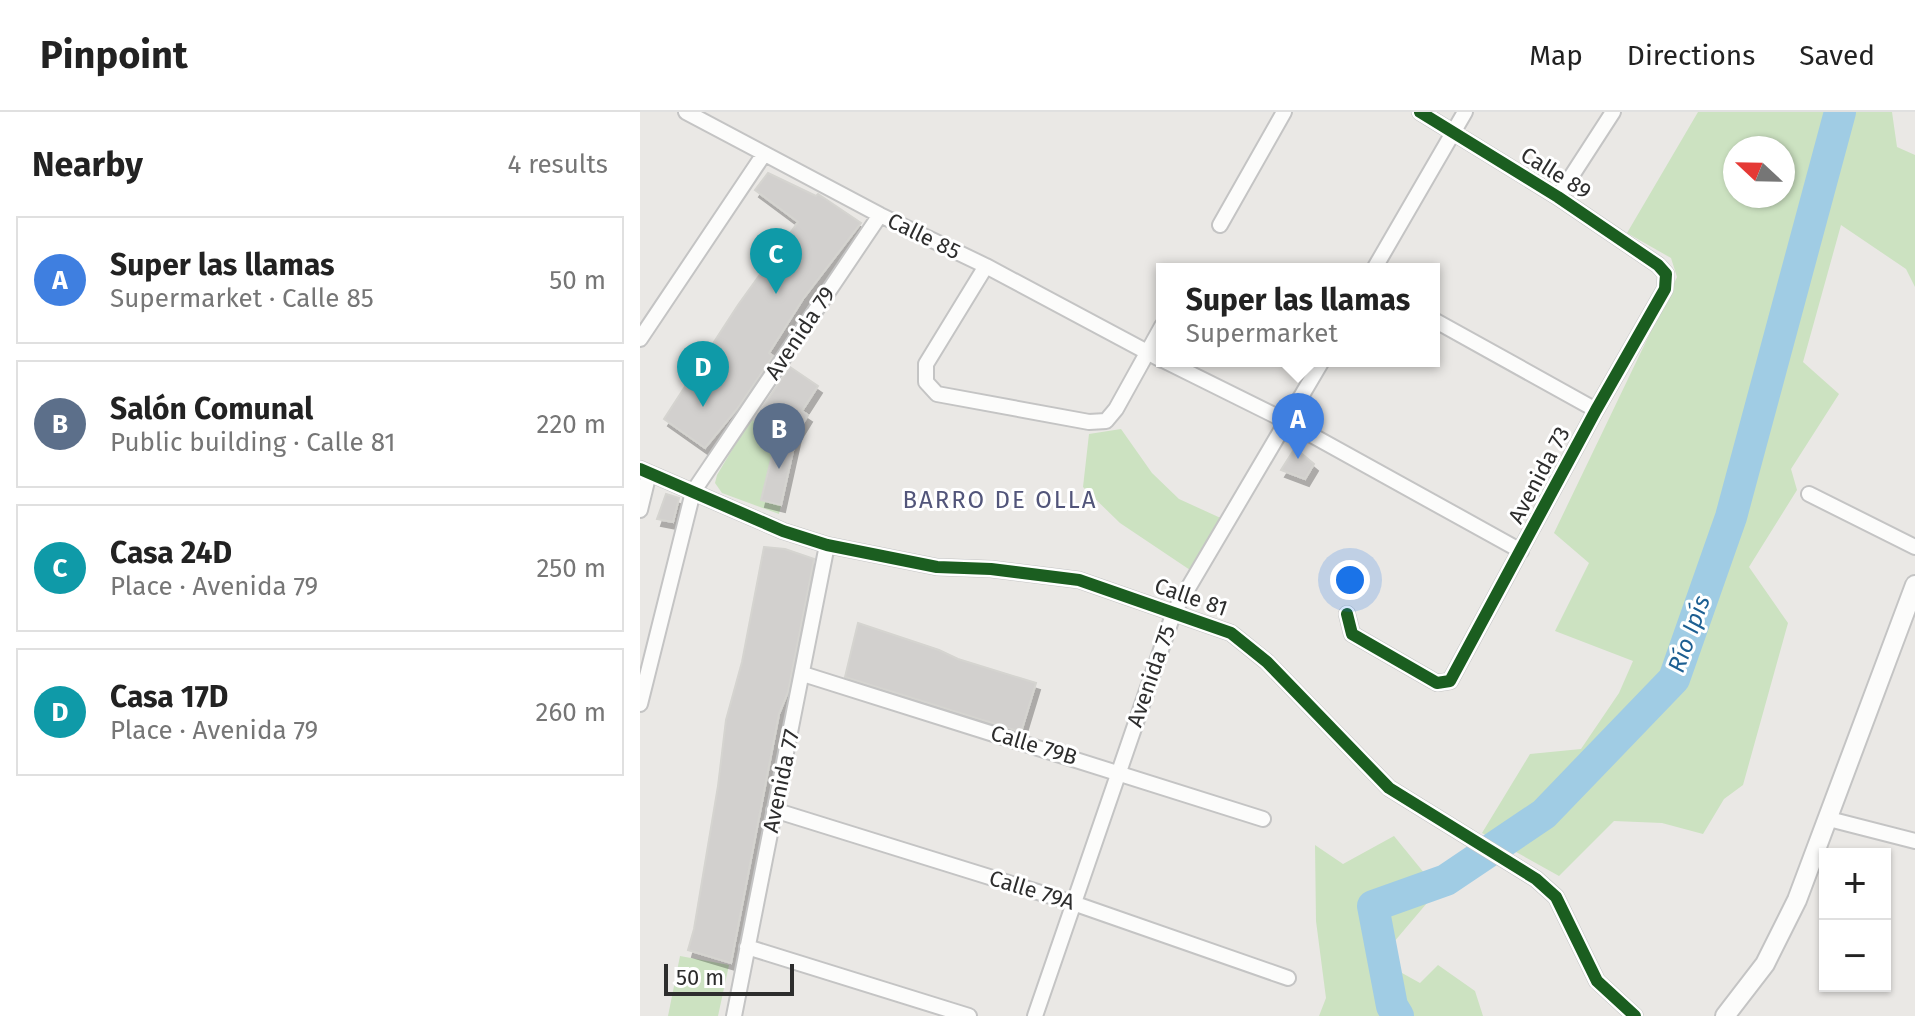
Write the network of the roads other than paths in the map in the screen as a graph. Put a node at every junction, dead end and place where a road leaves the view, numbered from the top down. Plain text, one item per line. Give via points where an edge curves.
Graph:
1 (686, 112) edge
2 (1284, 112) edge
3 (1420, 112) edge
4 (1465, 112) edge
5 (1613, 112) edge
6 (1451, 133) junction
7 (764, 154) junction
8 (1558, 197) junction
9 (880, 215) junction
10 (1220, 225) dead end
11 (1377, 263) edge
12 (986, 266) junction
13 (1666, 274) joint
14 (1440, 323) edge
15 (1156, 336) edge
16 (640, 339) edge
17 (1147, 352) junction
18 (1156, 356) edge
19 (1177, 367) edge
20 (1319, 367) edge
21 (1596, 410) junction
22 (1288, 422) junction
23 (644, 471) edge
24 (693, 492) junction
25 (1809, 494) dead end
26 (640, 510) edge
27 (827, 545) junction
28 (1915, 547) edge
29 (1521, 551) junction
30 (1915, 585) edge
31 (1174, 612) junction
32 (1347, 614) dead end
33 (803, 674) junction
34 (640, 704) edge
35 (1118, 771) junction
36 (774, 810) junction
37 (1263, 819) dead end
38 (1829, 819) junction
39 (1915, 841) edge
40 (1073, 903) junction
41 (747, 947) junction
42 (1288, 978) dead end
43 (734, 1016) edge
44 (969, 1016) edge
45 (1035, 1016) edge
46 (1635, 1016) edge
47 (1725, 1016) edge

1 - 7 street, Calle 85
2 - 10 street
3 - 6 street, Calle 89
4 - 6 street
5 - 8 street
6 - 8 street, Calle 89
6 - 11 street
7 - 9 street, Calle 85
7 - 16 street
8 - 13 street, Calle 89
9 - 12 street, Calle 85
9 - 24 street, Avenida 79
12 - 17 street, Calle 85
12 - 17 street via 926,364 926,382 937,394 1106,421
13 - 21 street, Avenida 73 via 1665,289
14 - 21 street
15 - 17 street
17 - 18 street, Calle 85
19 - 22 street, Calle 85
20 - 22 street, Avenida 75
21 - 29 street, Avenida 73
22 - 29 street, Calle 85
22 - 31 street, Avenida 75
23 - 24 street, Calle 81
23 - 26 street
24 - 27 street, Calle 81
24 - 34 street, Avenida 79
25 - 28 street
27 - 31 street, Calle 81 via 937,567 1079,580
27 - 33 street, Avenida 77
29 - 32 street, Avenida 73 via 1450,681 1437,683 1352,634
30 - 38 street
31 - 35 street, Avenida 75
31 - 46 street, Calle 81 via 1231,633 1267,662 1389,788 1536,879 1556,897 1597,981
33 - 35 street, Calle 79B
33 - 36 street, Avenida 77
35 - 37 street, Calle 79B
35 - 40 street, Avenida 75
36 - 40 street, Calle 79A
36 - 41 street, Avenida 77
38 - 39 street
38 - 47 street via 1777,942
40 - 42 street, Calle 79A
40 - 45 street, Avenida 75
41 - 43 street, Avenida 77
41 - 44 street

